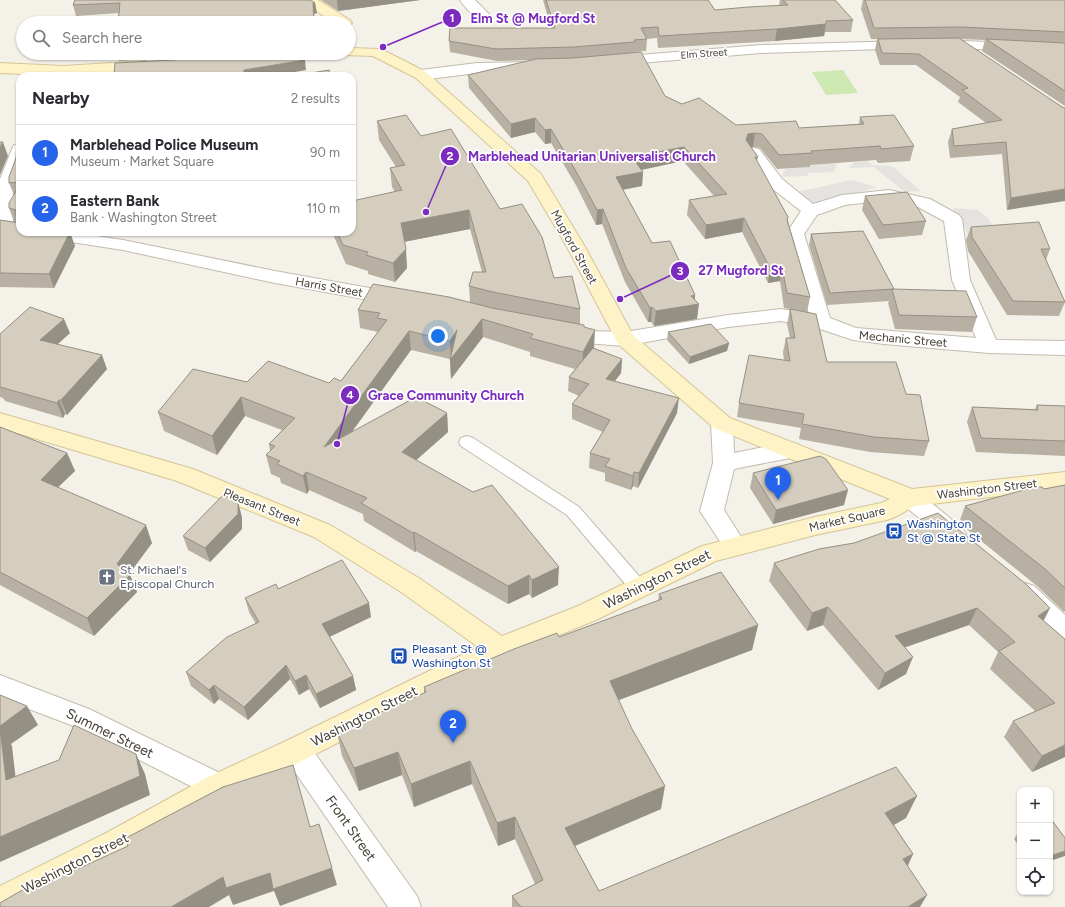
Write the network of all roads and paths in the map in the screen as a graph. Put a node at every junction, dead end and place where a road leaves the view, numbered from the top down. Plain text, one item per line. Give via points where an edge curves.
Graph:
1 (311, 0) edge
2 (467, 0) edge
3 (334, 16) edge
4 (485, 16) dead end
5 (356, 33) edge
6 (959, 44) junction
7 (1065, 49) edge
8 (356, 52) edge
9 (376, 52) junction
10 (979, 57) edge
11 (603, 62) edge
12 (159, 65) edge
13 (549, 66) edge
14 (0, 68) edge
15 (41, 72) edge
16 (84, 72) edge
17 (421, 76) junction
18 (753, 153) edge
19 (16, 160) edge
20 (811, 211) junction
21 (16, 229) edge
22 (85, 236) edge
23 (415, 302) edge
24 (821, 322) junction
25 (546, 329) edge
26 (625, 339) junction
27 (989, 346) junction
28 (1065, 348) edge
29 (0, 420) edge
30 (722, 423) junction
31 (467, 442) dead end
32 (790, 450) junction
33 (724, 463) junction
34 (1065, 480) edge
35 (910, 498) junction
36 (735, 546) junction
37 (969, 546) edge
38 (1010, 580) edge
39 (639, 588) junction
40 (1065, 631) edge
41 (499, 648) junction
42 (0, 686) edge
43 (296, 750) junction
44 (218, 786) junction
45 (0, 902) edge
46 (406, 907) edge

1 - 3 main road
2 - 4 street
5 - 9 main road
6 - 7 street, Elm Street
6 - 10 street
6 - 11 street, Elm Street via 761,49
8 - 9 main road
9 - 17 main road
12 - 16 main road
13 - 17 street via 477,68
14 - 15 main road
17 - 26 main road, Mugford Street via 535,178 576,247
18 - 20 street via 776,183
19 - 21 street via 4,191 4,227
20 - 24 street via 795,234
20 - 27 street via 842,200 890,195 924,203 953,219 961,280
22 - 23 street, Harris Street via 275,277
24 - 26 street, Mechanic Street via 782,315 728,321
24 - 27 street, Mechanic Street via 853,334
25 - 26 street via 584,337
26 - 30 main road, Mugford Street
27 - 28 street, Mechanic Street
29 - 41 main road, Pleasant Street via 185,475 322,531 410,585
30 - 32 main road, Market Square
30 - 33 street
31 - 39 lane via 573,511
32 - 33 street
32 - 35 main road, Market Square
33 - 36 street via 712,511
34 - 35 main road, Washington Street
35 - 36 main road, Market Square via 887,511
35 - 37 street
36 - 39 main road, Washington Street via 710,553
38 - 40 street
39 - 41 main road, Washington Street via 587,613
41 - 43 main road, Washington Street
42 - 44 street, Summer Street via 80,717
43 - 44 main road, Washington Street
43 - 46 street, Front Street
44 - 45 main road, Washington Street via 118,842

